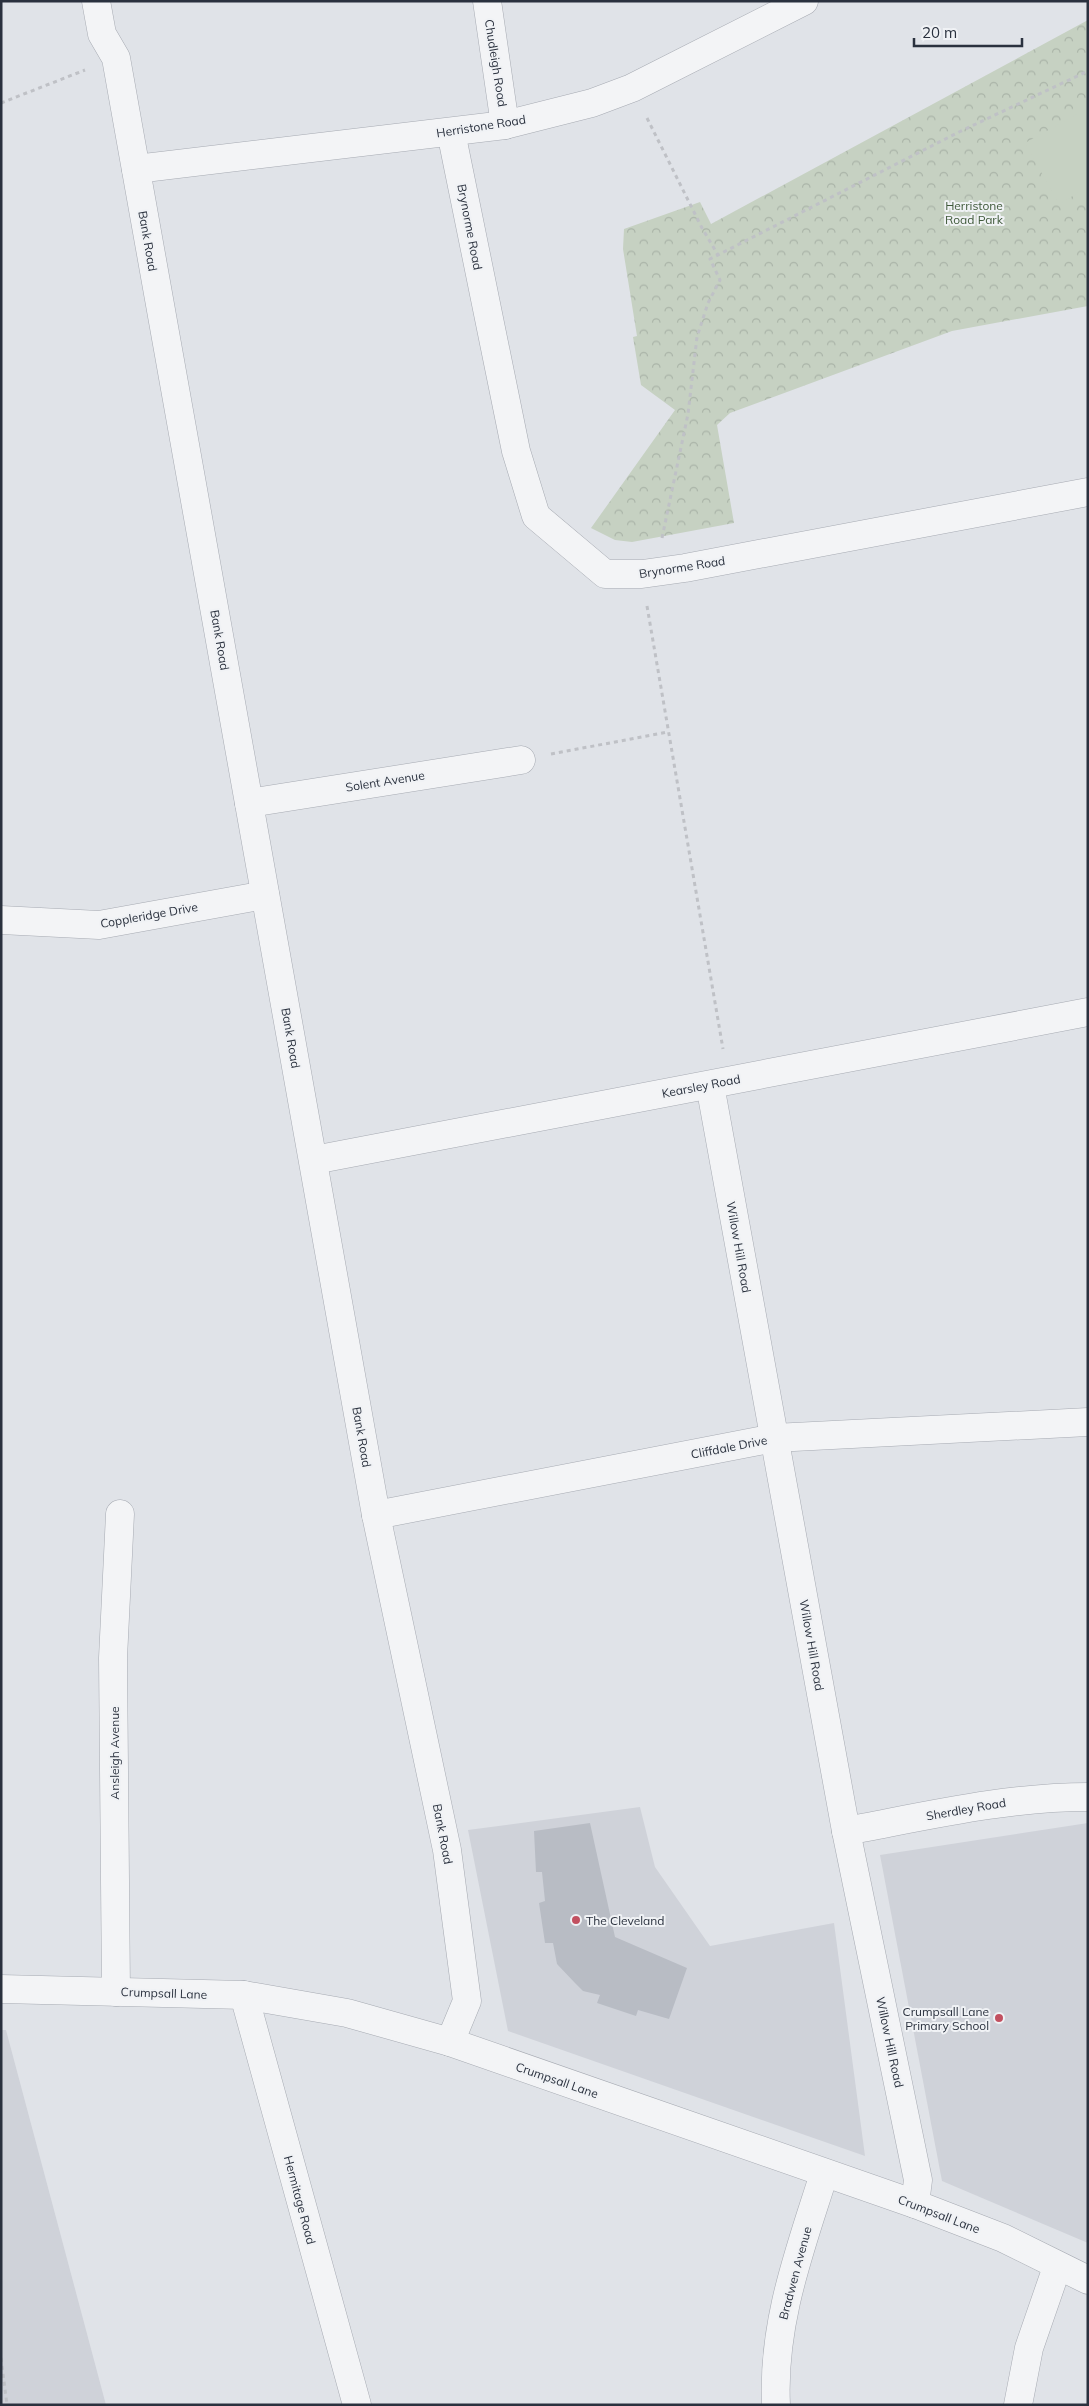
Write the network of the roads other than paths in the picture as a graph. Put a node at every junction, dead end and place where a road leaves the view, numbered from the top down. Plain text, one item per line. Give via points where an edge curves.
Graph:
1 (96, 1) edge
2 (486, 1) edge
3 (804, 1) edge
4 (505, 125) junction
5 (451, 132) junction
6 (136, 170) junction
7 (1088, 492) edge
8 (521, 760) road end
9 (249, 803) junction
10 (265, 895) junction
11 (1, 920) edge
12 (1088, 1012) edge
13 (720, 1083) junction
14 (314, 1160) junction
15 (1088, 1422) edge
16 (774, 1438) junction
17 (120, 1514) dead end
18 (376, 1515) junction
19 (1088, 1798) edge
20 (846, 1831) junction
21 (1, 1989) edge
22 (116, 1992) junction
23 (244, 1995) junction
24 (450, 2042) junction
25 (824, 2174) junction
26 (915, 2204) junction
27 (1057, 2267) junction
28 (1088, 2280) edge
29 (357, 2405) edge
30 (776, 2405) edge
31 (1018, 2405) edge

1 - 6 street, Bank Road via 102,34 116,58
2 - 4 street, Chudleigh Road
3 - 4 street, Herristone Road via 632,88 592,103
4 - 5 street, Herristone Road
5 - 6 street, Herristone Road
5 - 7 street, Brynorme Road via 516,451 536,516 605,574 642,574
6 - 9 street, Bank Road
8 - 9 street, Solent Avenue
9 - 10 street, Bank Road
10 - 11 street, Coppleridge Drive via 99,925
10 - 14 street, Bank Road
12 - 13 street, Kearsley Road
13 - 14 street, Kearsley Road
13 - 16 street, Willow Hill Road
14 - 18 street, Bank Road
15 - 16 street, Cliffdale Drive
16 - 18 street, Cliffdale Drive
16 - 20 street, Willow Hill Road
17 - 22 street, Ansleigh Avenue via 113,1658
18 - 24 street, Bank Road via 447,1850 467,2001
19 - 20 street, Sherdley Road via 991,1804
20 - 26 street, Willow Hill Road via 918,2180
21 - 22 street, Crumpsall Lane
22 - 23 street, Crumpsall Lane
23 - 24 street, Crumpsall Lane via 347,2013
23 - 29 street, Hermitage Road
24 - 25 street, Crumpsall Lane
25 - 26 street, Crumpsall Lane
25 - 30 street, Bradwen Avenue via 783,2306
26 - 27 street, Crumpsall Lane via 1003,2238
27 - 28 street, Crumpsall Lane
27 - 31 street via 1029,2348

